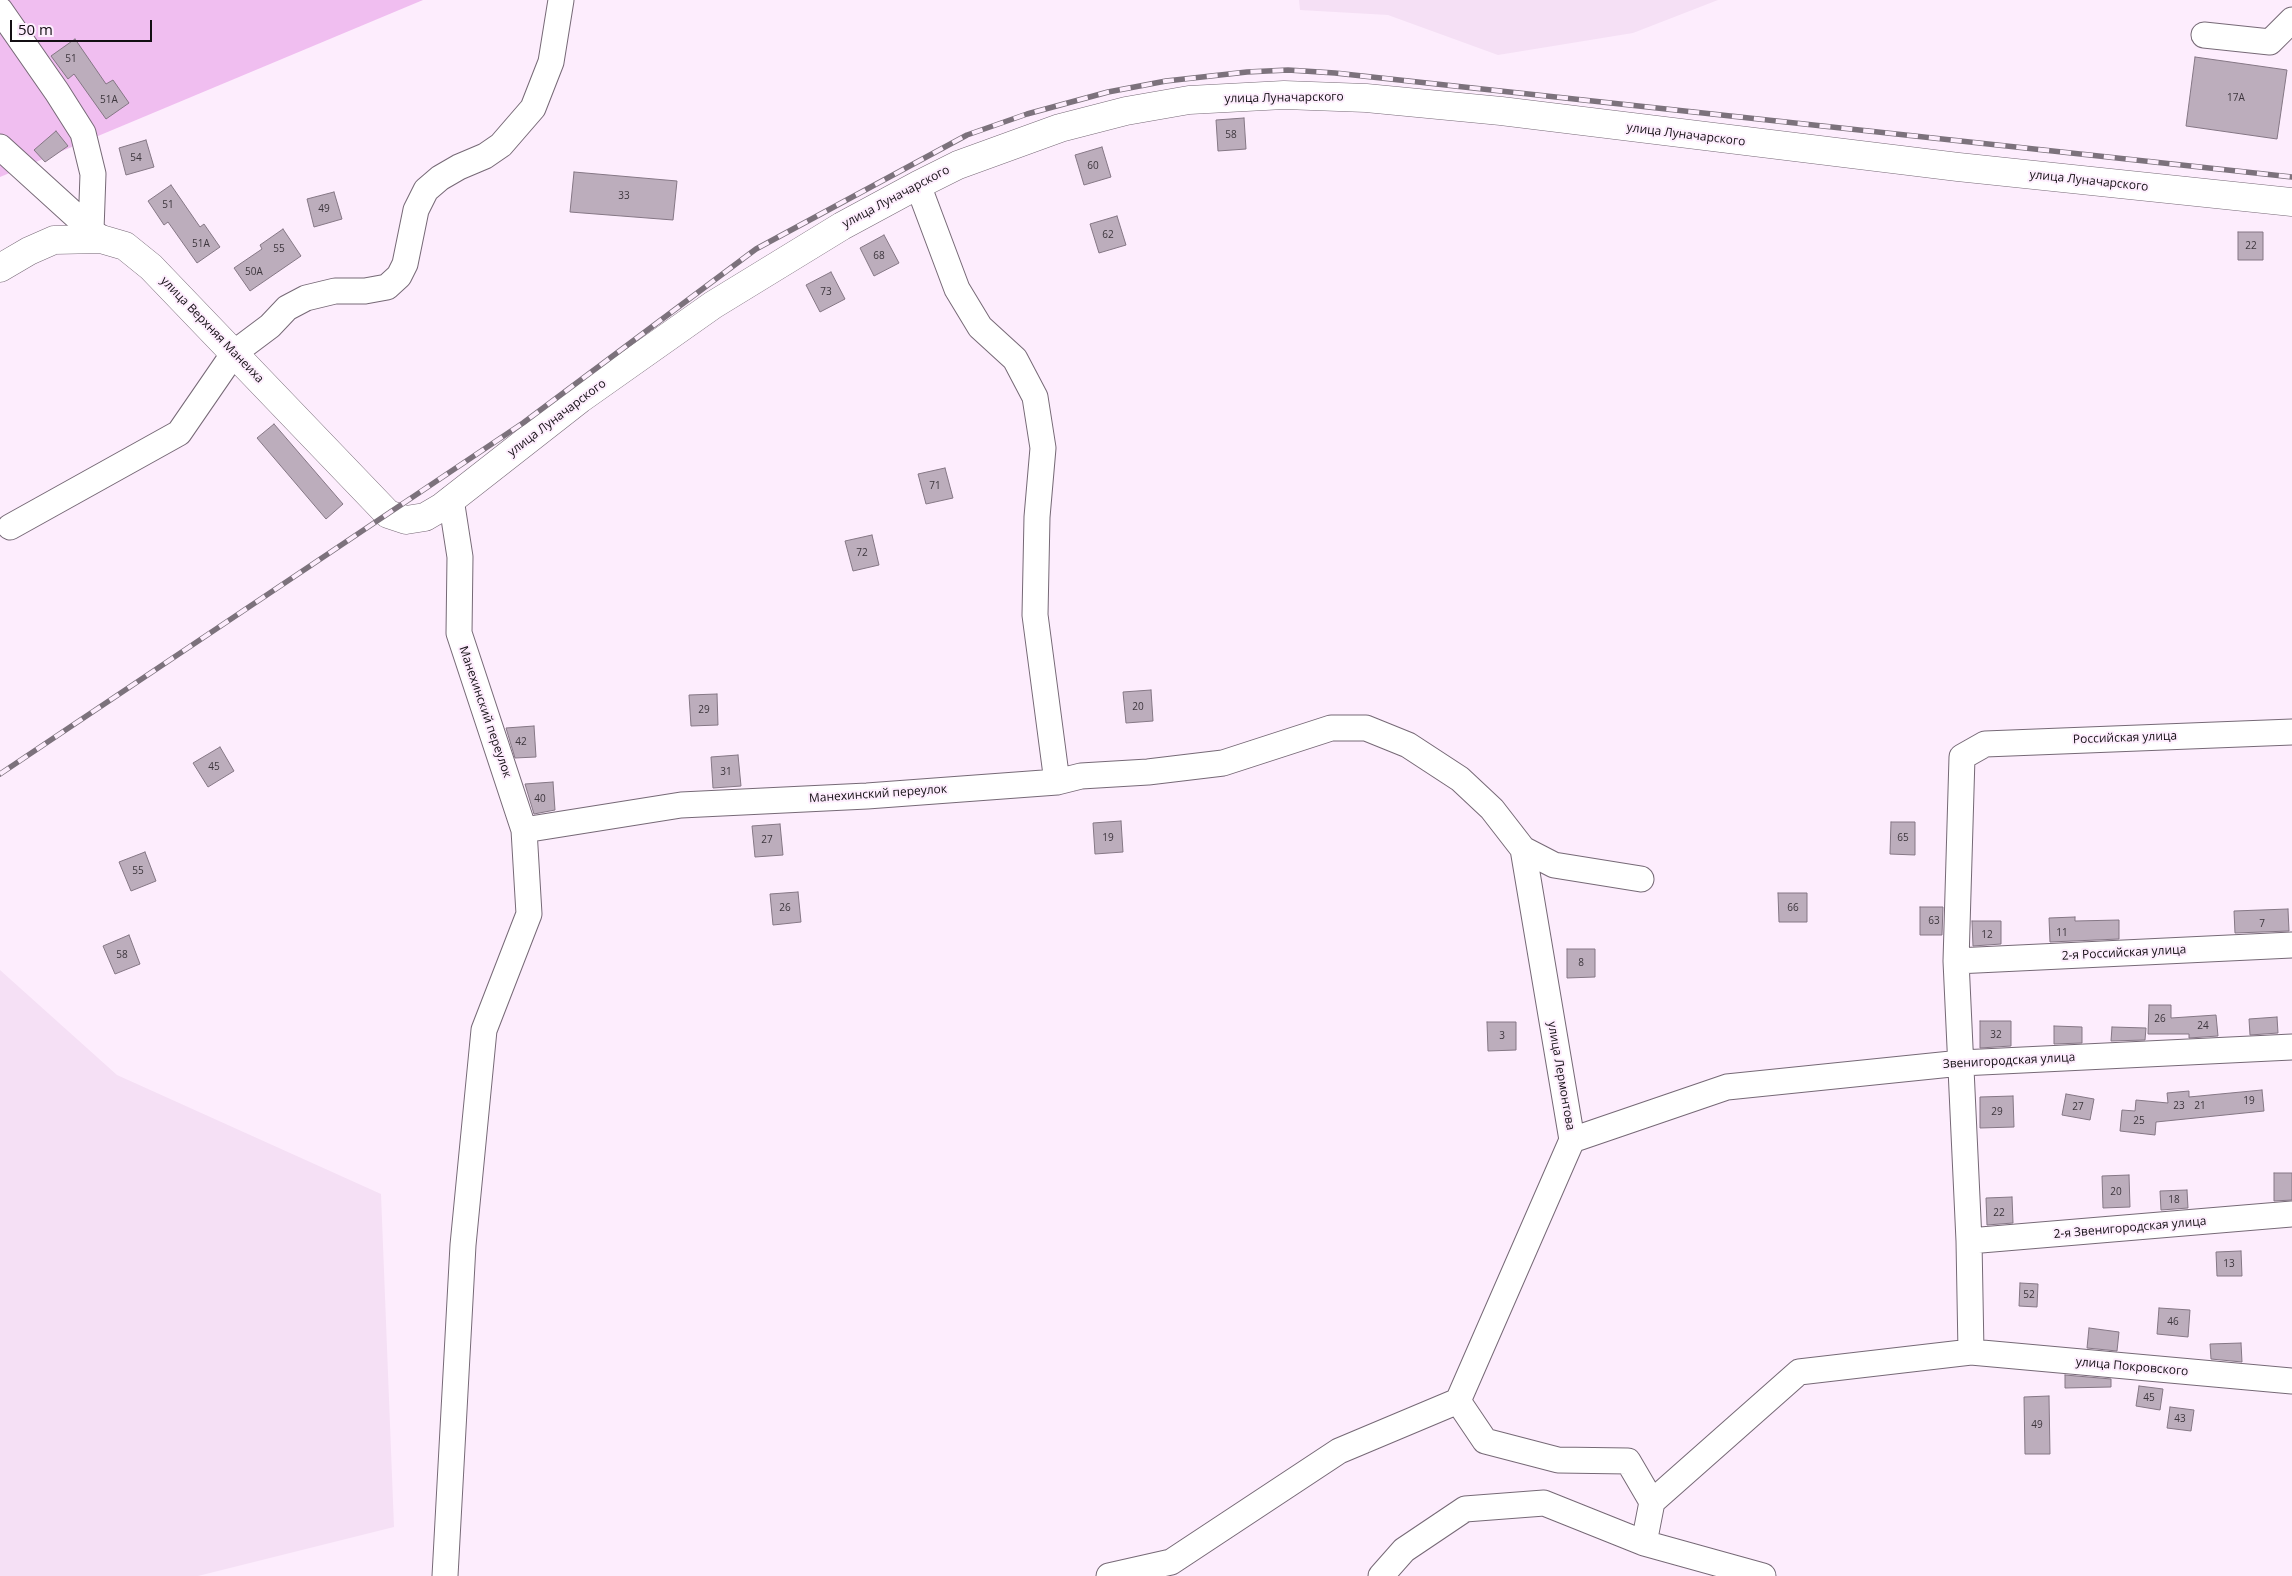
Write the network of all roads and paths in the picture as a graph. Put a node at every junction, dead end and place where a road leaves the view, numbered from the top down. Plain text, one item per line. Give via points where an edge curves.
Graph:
1 (561, 0) edge
2 (0, 13) edge
3 (2292, 20) edge
4 (2204, 35) dead end
5 (0, 147) edge
6 (918, 185) junction
7 (2292, 202) edge
8 (96, 234) junction
9 (0, 268) edge
10 (234, 354) junction
11 (452, 499) junction
12 (388, 514) joint
13 (10, 527) dead end
14 (2292, 732) edge
15 (1057, 782) junction
16 (524, 830) junction
17 (1523, 850) junction
18 (1641, 880) dead end
19 (2292, 945) edge
20 (1956, 961) junction
21 (2292, 1046) edge
22 (1960, 1063) junction
23 (1726, 1087) joint
24 (1572, 1140) junction
25 (2292, 1214) edge
26 (1969, 1241) junction
27 (1971, 1352) junction
28 (2292, 1381) edge
29 (1458, 1401) junction
30 (1652, 1502) junction
31 (1644, 1543) junction
32 (444, 1576) edge
33 (1109, 1576) edge
34 (1381, 1576) edge
35 (1763, 1576) edge

1 - 10 street via 551,62 533,108 501,145 440,178 426,190 416,210 405,264 399,276 387,287 335,291 306,298 287,308
2 - 8 street via 83,133 93,174
3 - 4 street via 2270,42
5 - 8 street
6 - 7 main road, улица Луначарского via 958,165 1060,128 1126,111 1189,100 1284,95 1366,98 1501,111 1968,168
6 - 11 main road, улица Луначарского via 842,226 713,305 580,399
6 - 15 street via 957,289 980,327 1015,359 1035,397 1043,448 1037,516 1035,615
8 - 9 main road, улица Верхняя Манеиха via 54,240 28,250
8 - 10 main road, улица Верхняя Манеиха via 125,246 151,267
10 - 12 main road, улица Верхняя Манеиха
10 - 13 street via 179,433
11 - 12 main road, улица Луначарского via 425,518 406,520
11 - 16 street, Манехинский переулок via 460,557 459,633
14 - 20 street, Российская улица via 1985,744 1962,757
15 - 16 street, Манехинский переулок via 682,805
15 - 17 street, Манехинский переулок via 1082,776 1223,763 1331,728 1366,728 1408,745 1460,779 1492,809
16 - 32 street via 529,914 484,1030 463,1245
17 - 18 street via 1554,865
17 - 24 street, улица Лермонтова
19 - 20 street, 2-я Российская улица
20 - 22 street
21 - 22 street, Звенигородская улица
22 - 23 street, Звенигородская улица
22 - 26 street
23 - 24 street, улица Лермонтова
24 - 29 street
25 - 26 street, 2-я Звенигородская улица
26 - 27 street
27 - 28 street, улица Покровского
27 - 30 street, улица Покровского via 1799,1372
29 - 30 street via 1485,1442 1558,1460 1628,1461
29 - 33 street via 1338,1451 1171,1562
30 - 31 street
31 - 34 street via 1544,1503 1465,1509 1404,1550
31 - 35 street

